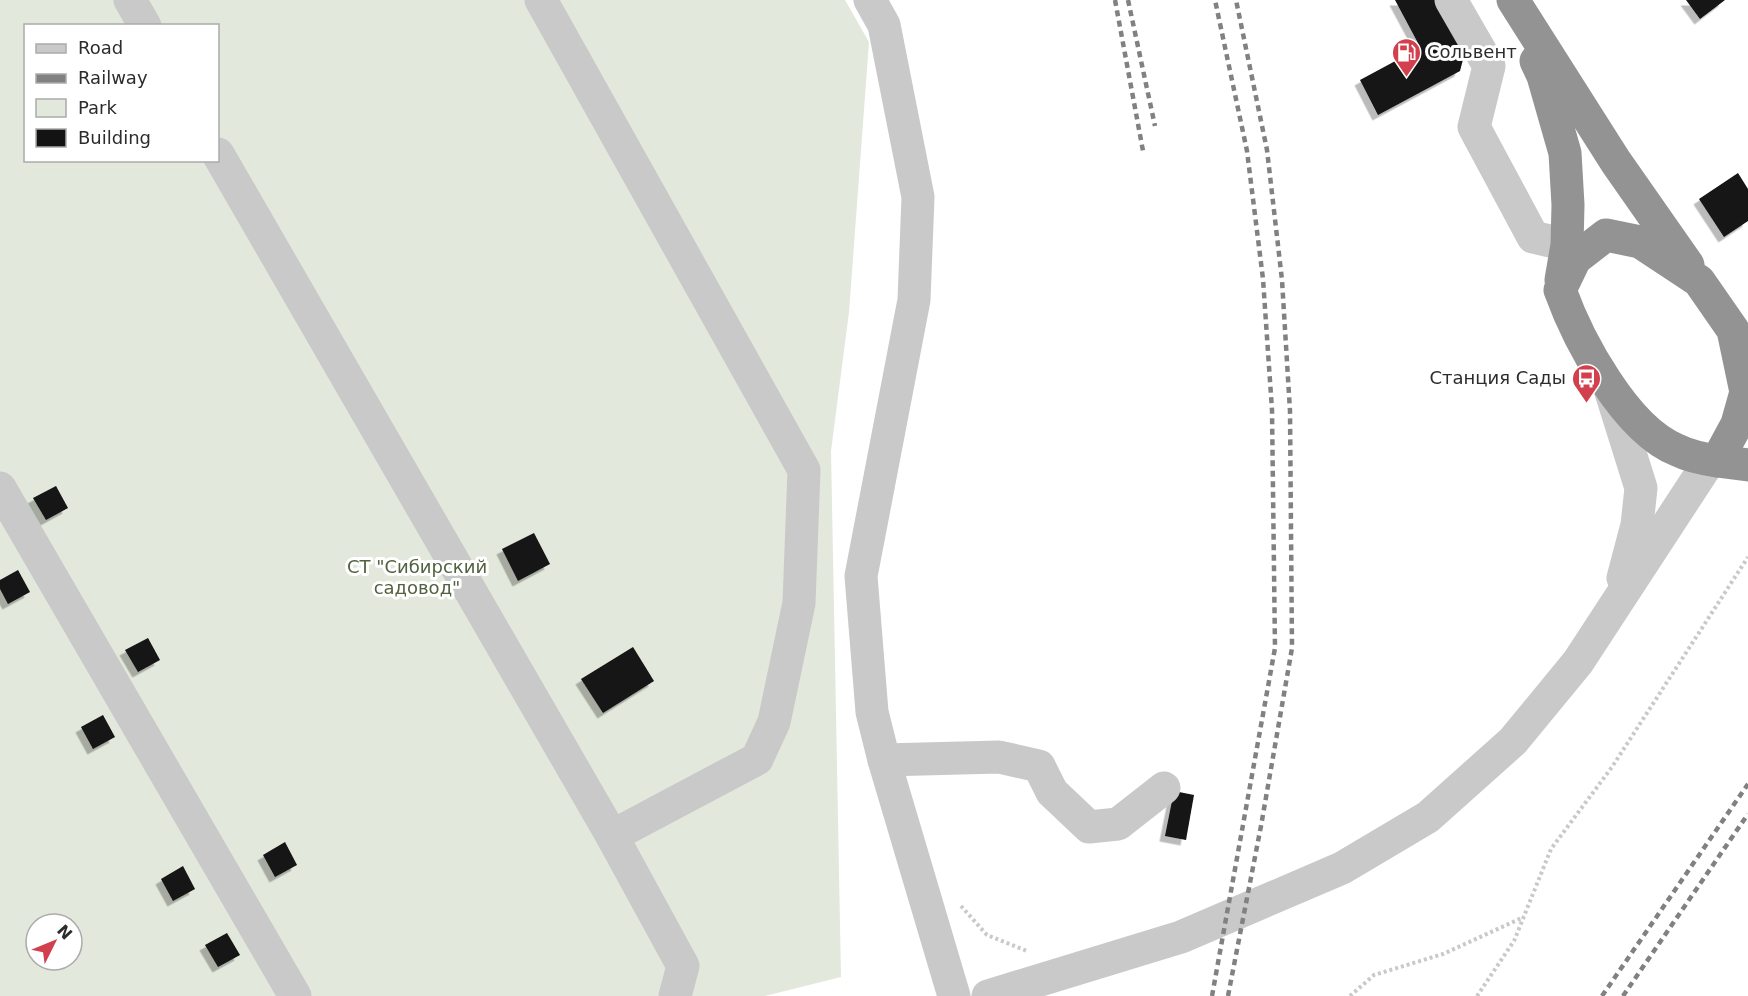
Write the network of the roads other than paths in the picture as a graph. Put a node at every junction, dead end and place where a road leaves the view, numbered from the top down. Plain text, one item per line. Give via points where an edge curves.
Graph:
1 (130, 0) edge
2 (541, 0) edge
3 (870, 0) edge
4 (1451, 0) edge
5 (1507, 0) edge
6 (1513, 0) edge
7 (143, 24) edge
8 (219, 156) edge
9 (1567, 246) junction
10 (1699, 281) junction
11 (1560, 290) junction
12 (1740, 340) edge
13 (1610, 389) junction
14 (1725, 462) edge
15 (0, 488) edge
16 (1615, 606) junction
17 (884, 760) junction
18 (1164, 788) dead end
19 (612, 836) junction
20 (295, 996) edge
21 (675, 996) edge
22 (954, 996) edge
23 (988, 996) edge

1 - 7 street
2 - 19 street via 804,470 799,603 774,722 758,759
3 - 17 street via 885,25 918,197 915,300 861,576 872,712
4 - 9 street via 1489,66 1474,127 1533,237
5 - 9 highway via 1543,76 1565,153
6 - 10 highway via 1616,162
8 - 19 street
9 - 11 highway
10 - 11 highway via 1640,242 1606,235 1575,259
10 - 12 highway
11 - 13 highway via 1572,322
12 - 14 highway via 1746,392
13 - 14 highway via 1648,432 1675,450
13 - 16 street via 1641,488 1637,525
14 - 16 street
15 - 20 street
16 - 23 street via 1578,662 1513,741 1428,817 1342,868 1181,937
17 - 18 street via 999,757 1039,766 1052,792 1089,827 1118,824
17 - 22 street
19 - 21 street via 683,966

